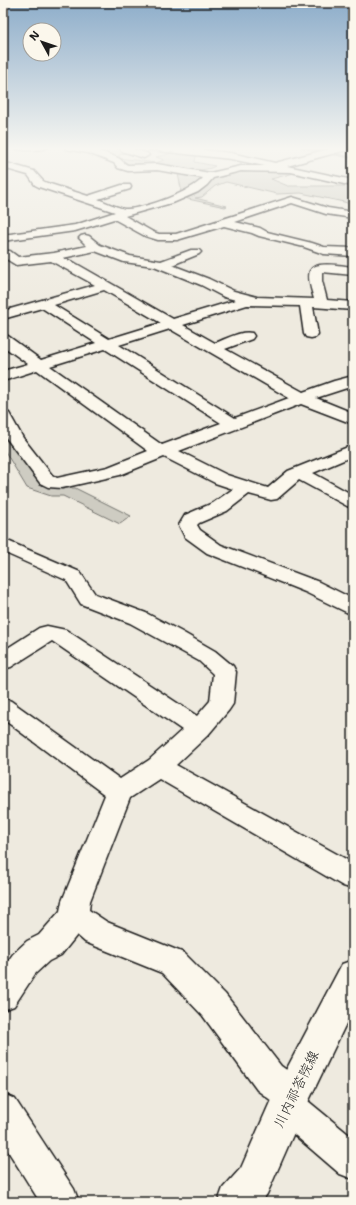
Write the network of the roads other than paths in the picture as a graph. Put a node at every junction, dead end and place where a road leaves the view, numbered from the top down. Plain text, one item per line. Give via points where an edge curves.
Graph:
1 (101, 203) edge
2 (163, 203) edge
3 (282, 203) edge
4 (303, 203) edge
5 (120, 215) junction
6 (353, 215) edge
7 (224, 222) junction
8 (75, 228) junction
9 (3, 238) edge
10 (96, 247) junction
11 (195, 252) dead end
12 (353, 252) edge
13 (6, 254) dead end
14 (54, 257) junction
15 (160, 265) junction
16 (353, 271) edge
17 (102, 272) dead end
18 (212, 273) dead end
19 (88, 276) junction
20 (196, 279) junction
21 (180, 285) dead end
22 (106, 286) junction
23 (253, 300) junction
24 (306, 302) junction
25 (321, 302) junction
26 (44, 304) junction
27 (353, 306) edge
28 (3, 315) edge
29 (171, 324) junction
30 (311, 334) dead end
31 (247, 336) dead end
32 (3, 339) edge
33 (107, 344) junction
34 (213, 348) junction
35 (38, 365) junction
36 (3, 376) edge
37 (353, 381) edge
38 (301, 398) junction
39 (3, 416) edge
40 (353, 419) edge
41 (234, 424) junction
42 (353, 450) edge
43 (162, 451) junction
44 (300, 473) junction
45 (247, 487) junction
46 (353, 502) edge
47 (3, 544) edge
48 (353, 607) edge
49 (3, 661) edge
50 (3, 707) edge
51 (199, 728) junction
52 (158, 767) junction
53 (119, 792) junction
54 (353, 877) edge
55 (74, 916) junction
56 (353, 975) edge
57 (3, 994) edge
58 (290, 1101) junction
59 (3, 1111) edge
60 (353, 1161) edge
61 (61, 1202) edge
62 (237, 1202) edge

1 - 5 street via 122,211
2 - 5 street
3 - 7 street
4 - 6 street
5 - 7 street via 149,234 166,238
5 - 8 street
7 - 12 street via 320,250
8 - 9 street
8 - 10 street via 78,234
10 - 14 street
10 - 15 street via 128,259
11 - 15 street
13 - 14 street via 16,260
14 - 19 street
15 - 20 street
16 - 25 street via 321,268 316,271
17 - 19 street
18 - 20 street
19 - 22 street
20 - 21 street
20 - 23 street via 229,294
22 - 26 street
22 - 29 street
23 - 24 street
23 - 29 street
24 - 25 street
24 - 30 street
25 - 27 street
26 - 28 street
26 - 33 street
29 - 33 street
29 - 34 street
31 - 34 street
32 - 35 street
33 - 35 street
33 - 41 street
34 - 38 street
35 - 36 street
35 - 43 street
37 - 38 street
38 - 40 street
38 - 41 street
39 - 43 street via 14,439 46,479 54,483 114,471
41 - 43 street
42 - 44 street
43 - 45 street via 221,479
44 - 45 street via 294,475 271,495
44 - 46 street
45 - 48 street via 220,507 192,519 188,526 192,534 214,549 312,587
47 - 51 street via 73,576 88,599 138,618 174,637 207,656 225,672 220,704
49 - 51 street via 47,633 58,635
50 - 53 street
51 - 52 street
52 - 53 street
52 - 54 street
53 - 55 street via 76,901
55 - 57 street via 50,945 38,951 24,964
55 - 58 street via 96,932 173,963 214,1005 269,1078
56 - 58 main road, 川内祁答院線
58 - 60 street
58 - 62 main road, 川内祁答院線 via 254,1181
59 - 61 street

